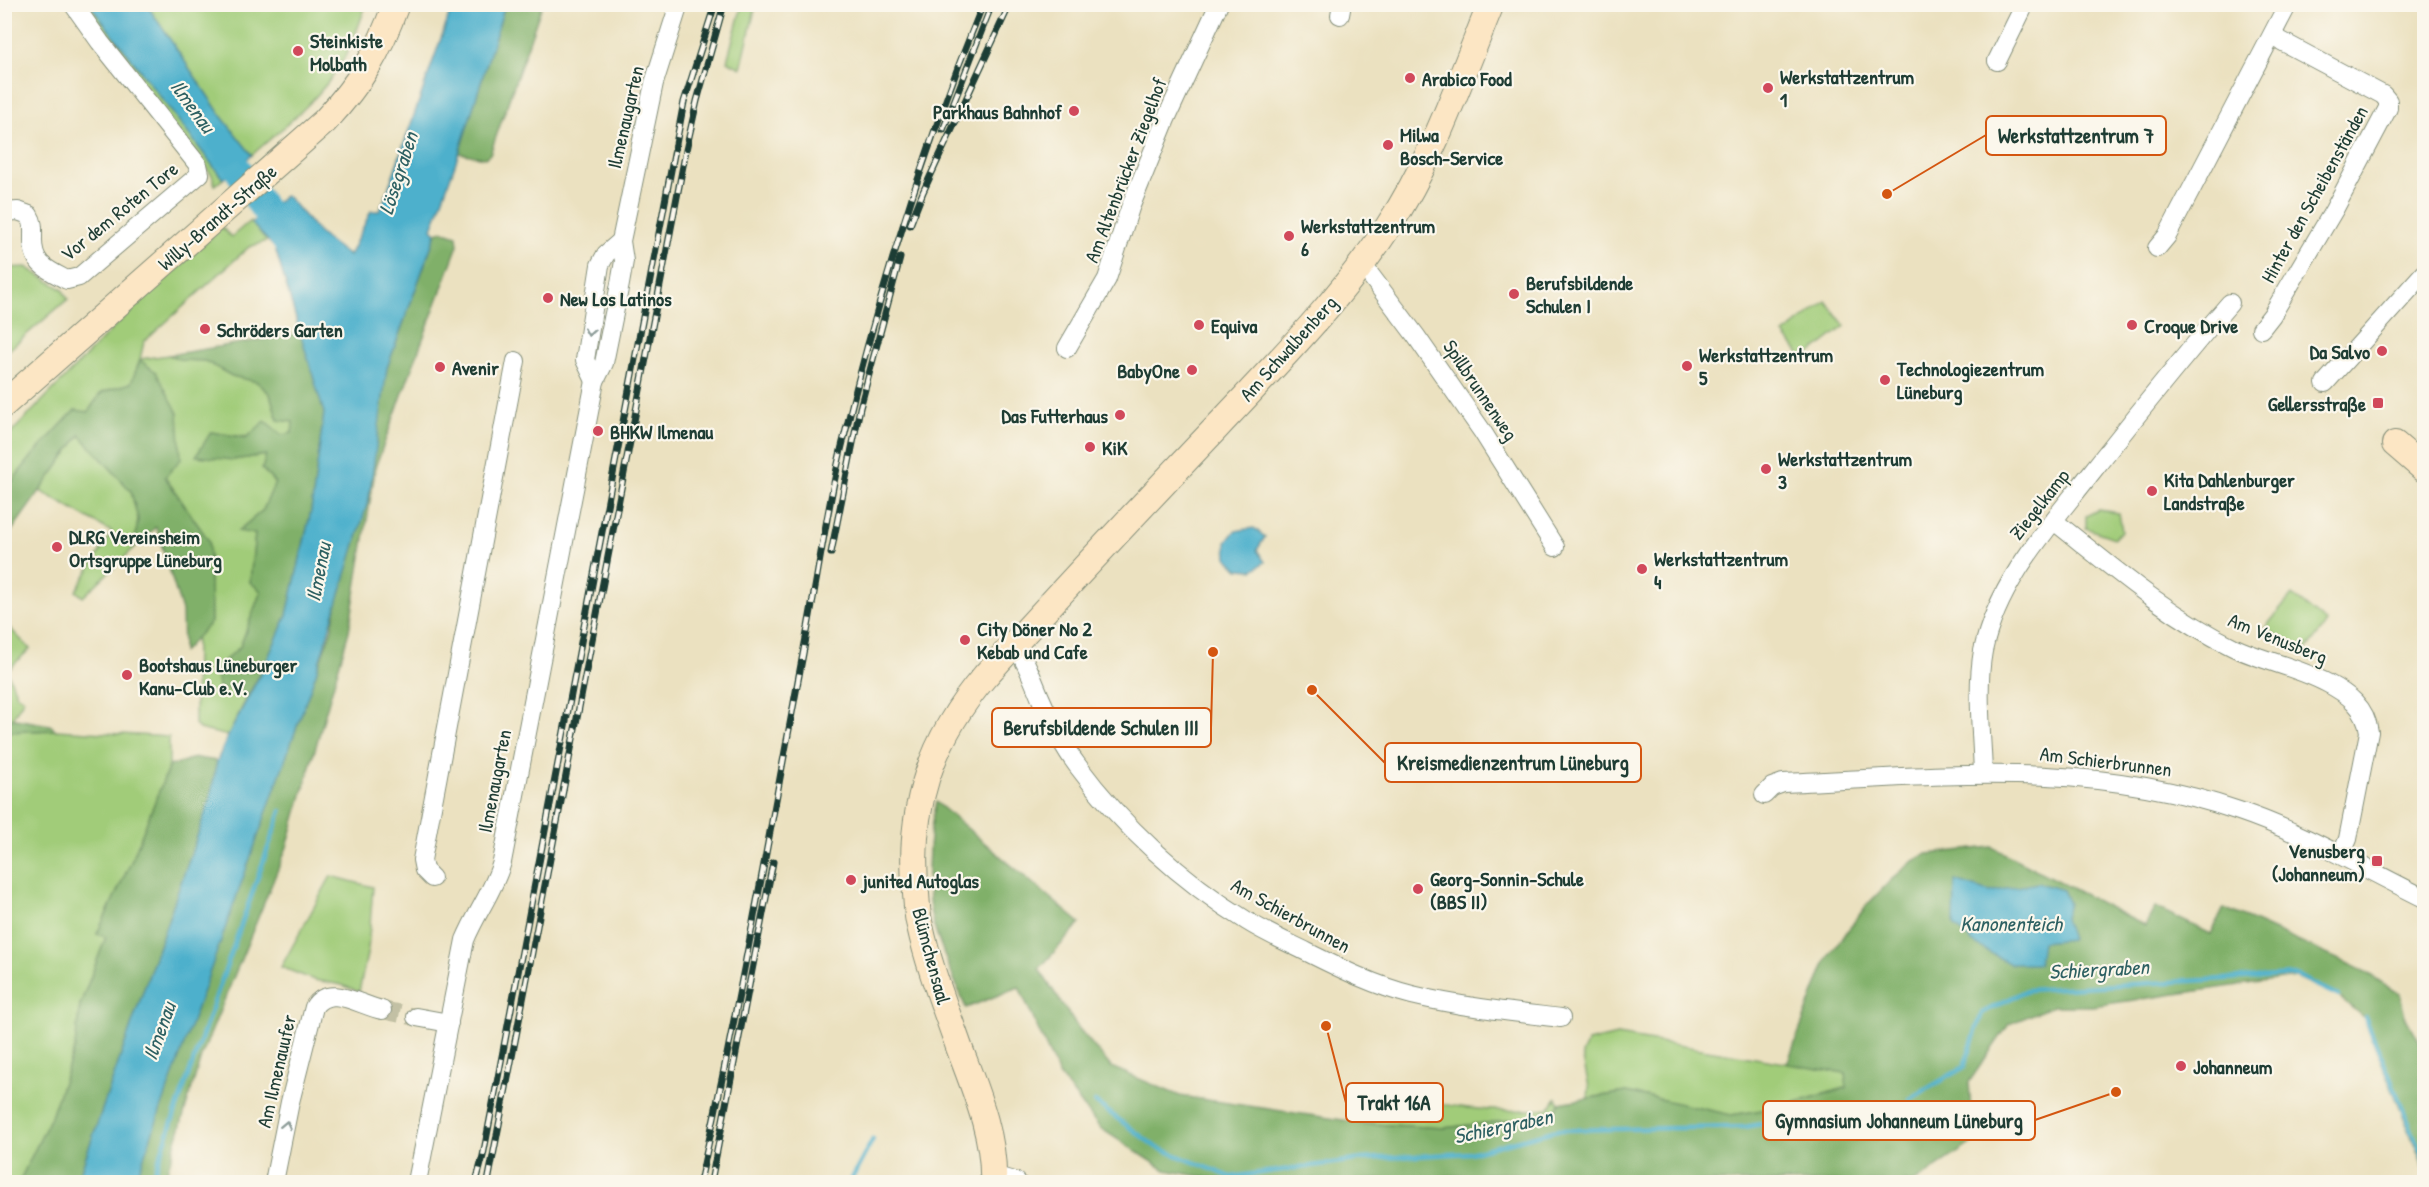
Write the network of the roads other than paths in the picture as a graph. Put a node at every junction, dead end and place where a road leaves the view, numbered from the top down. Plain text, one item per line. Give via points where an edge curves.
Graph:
1 (73, 4) edge
2 (396, 4) edge
3 (679, 4) edge
4 (1219, 4) edge
5 (1491, 4) edge
6 (2025, 4) edge
7 (2288, 4) edge
8 (2272, 36) junction
9 (1997, 61) dead end
10 (4, 212) edge
11 (2157, 248) dead end
12 (1362, 264) junction
13 (2424, 273) edge
14 (2230, 303) dead end
15 (2261, 329) dead end
16 (1067, 348) dead end
17 (516, 361) dead end
18 (2325, 383) dead end
19 (4, 404) edge
20 (2395, 444) dead end
21 (2424, 470) edge
22 (2054, 522) junction
23 (1555, 547) dead end
24 (1014, 644) junction
25 (1983, 774) junction
26 (1764, 795) dead end
27 (2341, 855) junction
28 (432, 878) dead end
29 (2424, 898) edge
30 (381, 1010) tunnel mouth
31 (416, 1017) tunnel mouth
32 (1561, 1018) dead end
33 (449, 1023) junction
34 (1001, 1180) edge
35 (274, 1182) edge
36 (417, 1182) edge

1 - 10 street, Vor dem Roten Tore via 198,165 200,174 79,278 67,280 37,262 32,252 34,223 29,215
2 - 19 street, Willy-Brandt-Straße via 377,53 361,80 325,121
3 - 33 street, Ilmenaugarten via 654,83 621,241 600,265 585,360 594,381 502,862 465,940
4 - 16 street, Am Altenbrücker Ziegelhof via 1166,119 1107,279
5 - 12 street, Am Schwalbenberg via 1436,138 1389,226
6 - 9 street
7 - 8 street
8 - 11 street via 2167,236
8 - 15 street, Hinter den Scheibenständen via 2383,95 2388,108 2334,210
12 - 23 street, Spillbrunnenweg via 1482,431
12 - 24 street, Am Schwalbenberg via 1284,354
13 - 18 street
14 - 22 street, Ziegelkamp via 2177,364
17 - 28 street via 422,860 424,870
20 - 21 street
22 - 25 street, Ziegelkamp via 2020,565 1989,632 1981,672
22 - 27 street, Am Venusberg via 2182,618 2233,647 2323,681 2359,705 2368,719 2368,740 2348,839
24 - 32 street, Am Schierbrunnen via 1024,657 1059,735 1090,782 1124,821 1219,902 1247,921 1364,979 1462,1005
24 - 34 street, Blümchensaal via 966,698 939,743 925,778 917,816 913,869 919,924 982,1110
25 - 26 street, Am Schierbrunnen via 1783,783
25 - 27 street, Am Schierbrunnen via 2067,776 2158,788 2239,811
27 - 29 street, Am Schierbrunnen
35 -> 30 street, Am Ilmenauufer via 290,1102 318,1000 337,996
31 - 33 street
33 - 36 street, Ilmenaugarten

